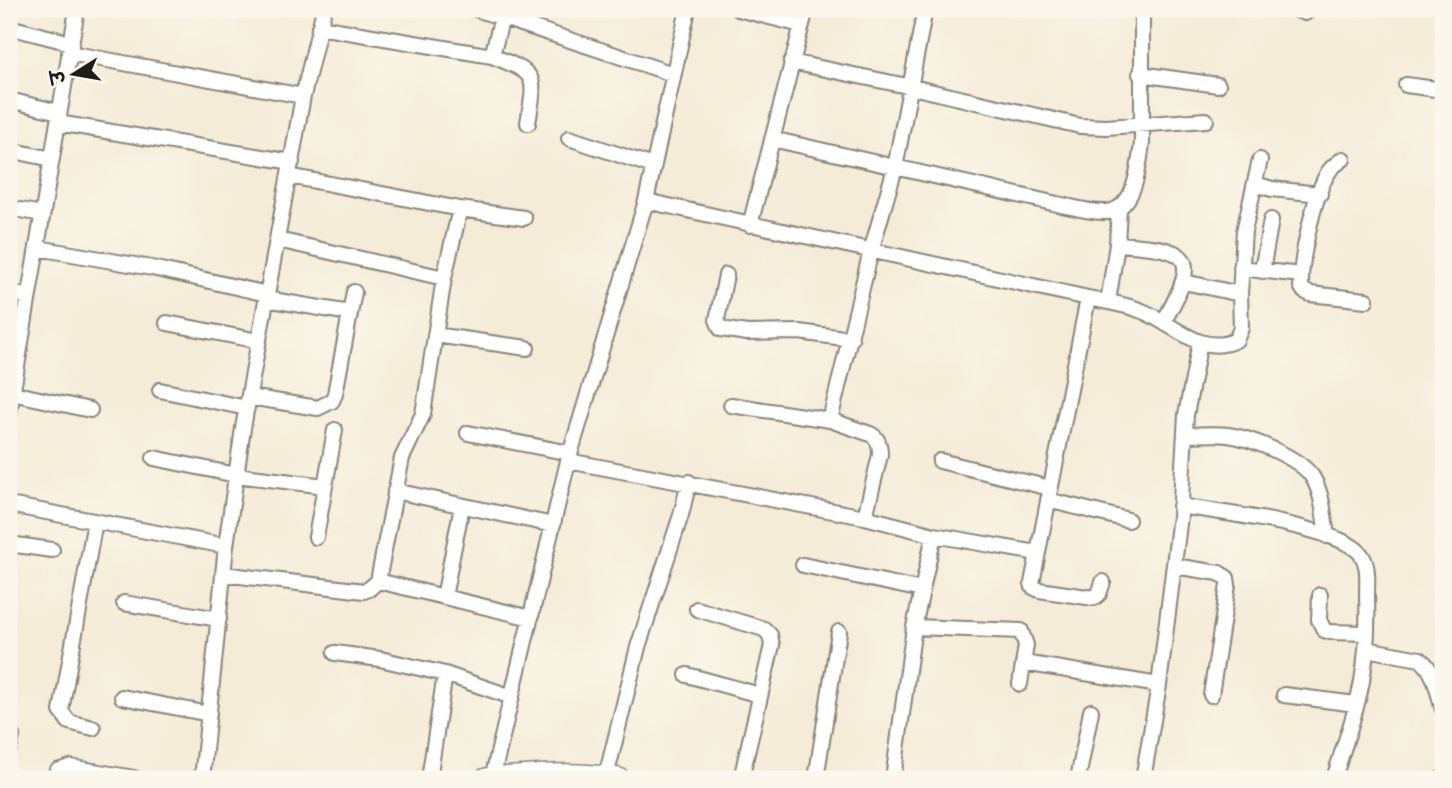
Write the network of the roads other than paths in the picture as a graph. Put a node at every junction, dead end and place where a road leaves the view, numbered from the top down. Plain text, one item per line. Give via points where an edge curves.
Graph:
1 (77, 9) edge
2 (324, 9) edge
3 (476, 9) edge
4 (688, 9) edge
5 (738, 9) edge
6 (806, 9) edge
7 (922, 9) edge
8 (1142, 9) edge
9 (1294, 9) edge
10 (1311, 9) edge
11 (503, 12) edge
12 (801, 25) junction
13 (9, 27) edge
14 (319, 27) junction
15 (70, 48) junction
16 (492, 56) junction
17 (790, 62) junction
18 (674, 74) junction
19 (1140, 74) junction
20 (1217, 85) dead end
21 (1406, 85) dead end
22 (912, 87) junction
23 (1443, 90) edge
24 (303, 96) junction
25 (9, 100) edge
26 (59, 118) junction
27 (1206, 120) dead end
28 (528, 123) dead end
29 (1141, 125) junction
30 (569, 138) dead end
31 (772, 139) junction
32 (9, 150) edge
33 (52, 159) junction
34 (1343, 159) dead end
35 (1260, 160) dead end
36 (653, 166) junction
37 (895, 168) junction
38 (291, 169) junction
39 (1255, 184) junction
40 (1320, 194) junction
41 (646, 201) junction
42 (9, 208) edge
43 (1119, 208) junction
44 (460, 209) junction
45 (42, 214) junction
46 (524, 218) dead end
47 (1271, 220) dead end
48 (750, 225) junction
49 (278, 240) junction
50 (1117, 244) junction
51 (38, 247) junction
52 (871, 251) junction
53 (1241, 268) junction
54 (1262, 271) junction
55 (726, 275) dead end
56 (1301, 275) junction
57 (444, 278) junction
58 (1184, 282) junction
59 (9, 292) edge
60 (354, 292) dead end
61 (1240, 295) junction
62 (29, 297) junction
63 (266, 297) junction
64 (1088, 298) junction
65 (1366, 300) dead end
66 (1108, 302) junction
67 (350, 313) junction
68 (1164, 321) junction
69 (167, 323) dead end
70 (435, 335) junction
71 (851, 339) junction
72 (259, 341) junction
73 (1199, 342) junction
74 (527, 348) dead end
75 (160, 390) dead end
76 (12, 393) junction
77 (248, 403) junction
78 (732, 405) dead end
79 (90, 410) dead end
80 (9, 414) edge
81 (830, 420) junction
82 (335, 430) dead end
83 (468, 433) dead end
84 (1185, 435) junction
85 (569, 457) junction
86 (154, 458) dead end
87 (940, 461) dead end
88 (236, 475) junction
89 (690, 482) junction
90 (325, 486) junction
91 (395, 491) junction
92 (1049, 494) junction
93 (9, 505) edge
94 (463, 506) junction
95 (1180, 506) junction
96 (865, 517) junction
97 (1128, 520) dead end
98 (95, 521) junction
99 (553, 525) junction
100 (934, 535) junction
101 (1326, 536) junction
102 (316, 537) dead end
103 (9, 544) edge
104 (226, 546) junction
105 (52, 551) dead end
106 (1037, 553) junction
107 (803, 565) dead end
108 (1174, 566) junction
109 (223, 574) junction
110 (378, 581) junction
111 (1103, 582) dead end
112 (922, 590) junction
113 (1320, 594) dead end
114 (444, 597) junction
115 (124, 603) dead end
116 (696, 609) dead end
117 (531, 618) junction
118 (219, 619) junction
119 (914, 627) junction
120 (839, 632) dead end
121 (1367, 633) junction
122 (1366, 649) junction
123 (335, 653) dead end
124 (1024, 663) junction
125 (445, 674) junction
126 (687, 675) dead end
127 (1020, 684) dead end
128 (1159, 685) junction
129 (761, 695) junction
130 (1211, 695) dead end
131 (1284, 695) dead end
132 (122, 697) dead end
133 (512, 697) junction
134 (1356, 704) junction
135 (1091, 710) dead end
136 (1443, 710) edge
137 (209, 713) junction
138 (93, 728) dead end
139 (134, 778) edge
140 (518, 778) edge
141 (613, 778) edge
142 (53, 779) edge
143 (202, 779) edge
144 (429, 779) edge
145 (486, 779) edge
146 (492, 779) edge
147 (741, 779) edge
148 (816, 779) edge
149 (893, 779) edge
150 (1078, 779) edge
151 (1143, 779) edge
152 (1334, 779) edge

1 - 15 street
2 - 14 street
3 - 11 street
4 - 18 street
5 - 12 street
6 - 12 street
7 - 22 street
8 - 19 street
9 - 10 street via 1306,13
11 - 16 street
11 - 18 street
12 - 17 street
13 - 15 street
14 - 16 street
14 - 24 street
15 - 24 street
15 - 26 street
16 - 28 street via 530,75 534,89
17 - 22 street
17 - 31 street
18 - 36 street
19 - 20 street
19 - 29 street
21 - 23 street
22 - 29 street via 1080,126
22 - 37 street
24 - 38 street
25 - 26 street
26 - 33 street
26 - 38 street
27 - 29 street
29 - 43 street via 1140,162 1133,187
30 - 36 street
31 - 37 street
31 - 48 street
32 - 33 street
33 - 45 street
34 - 40 street via 1331,169
35 - 39 street
36 - 41 street
37 - 43 street via 1057,204 1102,212
37 - 52 street
38 - 44 street
38 - 49 street
39 - 40 street
39 - 53 street
40 - 56 street
41 - 48 street
41 - 85 street
42 - 45 street
43 - 50 street
44 - 46 street
44 - 57 street
45 - 51 street
47 - 54 street
48 - 52 street
49 - 57 street
49 - 63 street
50 - 58 street via 1177,254 1185,262
50 - 66 street
51 - 62 street
51 - 63 street via 152,268
52 - 64 street
52 - 71 street
53 - 54 street
53 - 61 street
54 - 56 street
55 - 71 street via 717,320 722,329
56 - 65 street via 1301,286 1310,294
57 - 70 street
58 - 61 street
58 - 68 street
59 - 62 street
60 - 67 street
61 - 73 street via 1241,328 1236,340 1214,346
62 - 76 street
63 - 67 street
63 - 72 street
64 - 66 street
64 - 92 street
66 - 68 street
67 - 77 street via 332,401 318,408
68 - 73 street
69 - 72 street
70 - 74 street
70 - 91 street via 423,414 402,457
71 - 81 street
72 - 77 street
73 - 84 street
75 - 77 street
76 - 79 street
76 - 80 street
77 - 88 street
78 - 81 street
81 - 96 street via 876,436 880,447
82 - 90 street
83 - 85 street
84 - 95 street
84 - 101 street via 1232,436 1303,466 1319,491
85 - 89 street
85 - 99 street
86 - 88 street
87 - 92 street
88 - 90 street
88 - 104 street
89 - 96 street
89 - 141 street via 638,647
90 - 102 street
91 - 94 street
91 - 110 street
92 - 97 street
92 - 106 street
93 - 98 street
94 - 99 street
94 - 114 street
95 - 101 street
95 - 108 street
96 - 100 street
98 - 104 street
98 - 138 street via 61,711 69,722
99 - 117 street
100 - 106 street
100 - 112 street
101 - 121 street via 1345,542 1365,561
103 - 105 street
104 - 109 street
106 - 111 street via 1032,583 1039,590 1094,598
107 - 112 street
108 - 128 street
108 - 130 street via 1227,578
109 - 110 street via 363,591
109 - 118 street
110 - 114 street
112 - 119 street
113 - 121 street via 1324,630
114 - 117 street
115 - 118 street
116 - 129 street via 764,629 770,635
117 - 133 street
118 - 137 street
119 - 124 street via 1021,631 1026,645
119 - 149 street
120 - 148 street
121 - 122 street
122 - 134 street
122 - 136 street via 1425,662
123 - 125 street
124 - 127 street
124 - 128 street
125 - 133 street
125 - 144 street
126 - 129 street
128 - 151 street
129 - 147 street
131 - 134 street
132 - 137 street
133 - 146 street
134 - 152 street
135 - 150 street
137 - 143 street
139 - 142 street via 70,767 57,771
140 - 141 street
140 - 146 street
145 - 146 street

